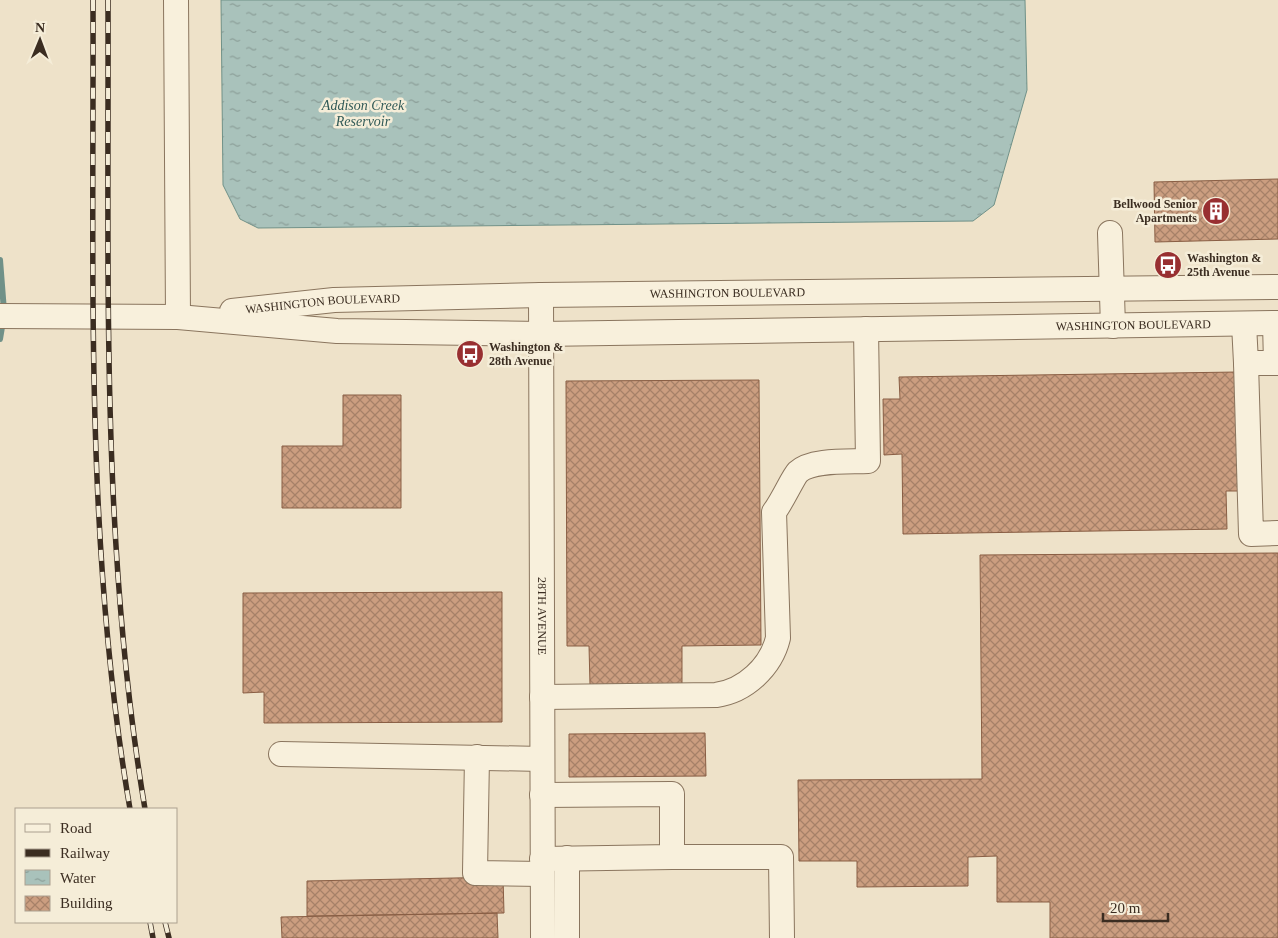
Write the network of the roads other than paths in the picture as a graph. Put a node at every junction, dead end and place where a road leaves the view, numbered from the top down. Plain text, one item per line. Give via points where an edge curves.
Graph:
1 (176, 0) edge
2 (1110, 233) dead end
3 (1112, 287) junction
4 (1278, 287) edge
5 (541, 295) junction
6 (0, 316) edge
7 (178, 317) junction
8 (1277, 323) edge
9 (1244, 324) junction
10 (1113, 326) junction
11 (866, 329) junction
12 (541, 334) junction
13 (1246, 363) junction
14 (1277, 363) edge
15 (1278, 533) edge
16 (542, 696) junction
17 (281, 754) dead end
18 (477, 757) junction
19 (542, 759) junction
20 (542, 795) junction
21 (672, 856) junction
22 (568, 858) junction
23 (542, 866) junction
24 (543, 938) edge
25 (567, 938) edge
26 (782, 938) edge

1 - 7 street
2 - 3 street
3 - 4 street, WASHINGTON BOULEVARD
3 - 5 street, WASHINGTON BOULEVARD
3 - 10 street
5 - 7 street, WASHINGTON BOULEVARD via 334,300
5 - 12 street, 28TH AVENUE
6 - 7 street, WASHINGTON BOULEVARD
7 - 12 street, WASHINGTON BOULEVARD via 336,331
8 - 9 street, WASHINGTON BOULEVARD
8 - 14 street
9 - 10 street, WASHINGTON BOULEVARD
9 - 13 street
10 - 11 street, WASHINGTON BOULEVARD
11 - 12 street, WASHINGTON BOULEVARD
11 - 16 street via 868,461 824,462 804,468 797,472 774,512 778,638 775,650 756,675 731,693 716,695
12 - 16 street, 28TH AVENUE
13 - 14 street
13 - 15 street via 1251,534
16 - 19 street, 28TH AVENUE
17 - 18 street
18 - 19 street
18 - 23 street via 475,872
19 - 20 street, 28TH AVENUE
20 - 21 street via 672,794
20 - 23 street, 28TH AVENUE
21 - 22 street
21 - 26 street via 781,857
22 - 23 street
22 - 25 street
23 - 24 street, 28TH AVENUE

